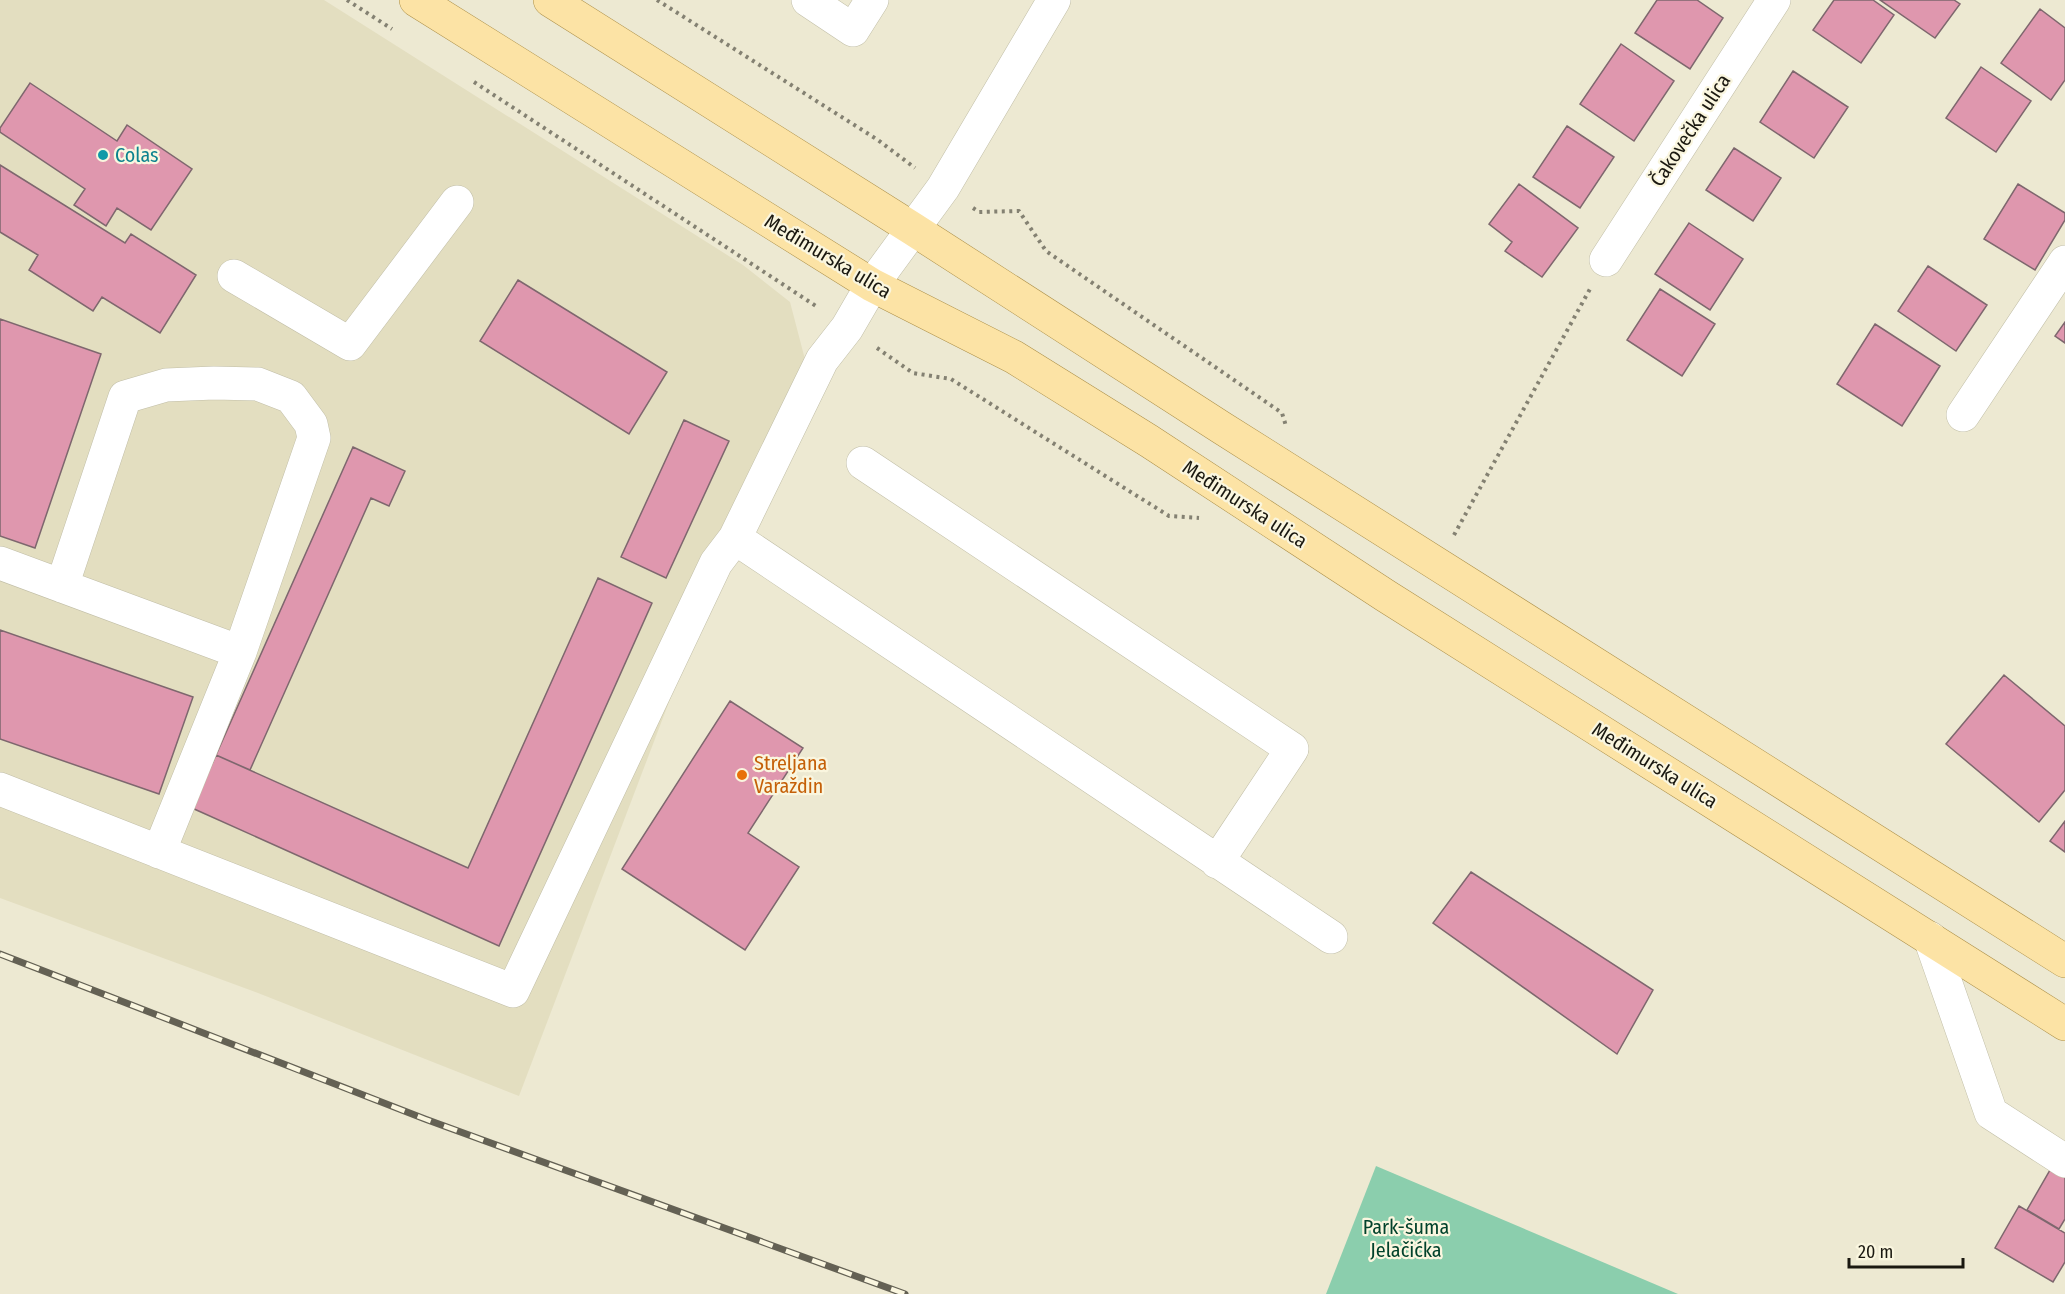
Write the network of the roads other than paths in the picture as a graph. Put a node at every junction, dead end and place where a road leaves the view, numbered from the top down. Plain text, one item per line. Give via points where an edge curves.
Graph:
1 (416, 0) edge
2 (550, 0) edge
3 (808, 0) edge
4 (872, 0) edge
5 (1054, 0) edge
6 (1774, 0) edge
7 (457, 202) dead end
8 (913, 229) junction
9 (1606, 260) road end
10 (2065, 262) edge
11 (234, 276) dead end
12 (872, 285) junction
13 (1963, 415) dead end
14 (863, 463) dead end
15 (735, 538) junction
16 (0, 563) edge
17 (62, 586) junction
18 (240, 652) junction
19 (0, 789) edge
20 (159, 852) junction
21 (1217, 862) junction
22 (1331, 937) dead end
23 (1929, 938) junction
24 (2065, 961) edge
25 (2065, 1023) edge
26 (2065, 1161) edge

1 - 12 main road, Međimurska ulica
2 - 8 main road
3 - 4 street via 853,30
5 - 8 street via 942,188
6 - 9 street, Čakovečka ulica
7 - 11 street via 350,344
8 - 12 street
8 - 24 main road
10 - 13 street
12 - 15 street via 847,328 822,360
12 - 23 main road, Međimurska ulica via 1014,357
14 - 21 street via 1292,749
15 - 20 street via 716,563 513,991
15 - 21 street
16 - 17 street
17 - 18 street
17 - 18 street via 125,397 166,385 258,384 291,397 311,424 314,438
18 - 20 street
19 - 20 street
21 - 22 street
23 - 25 main road, Međimurska ulica
23 - 26 street via 1991,1113

